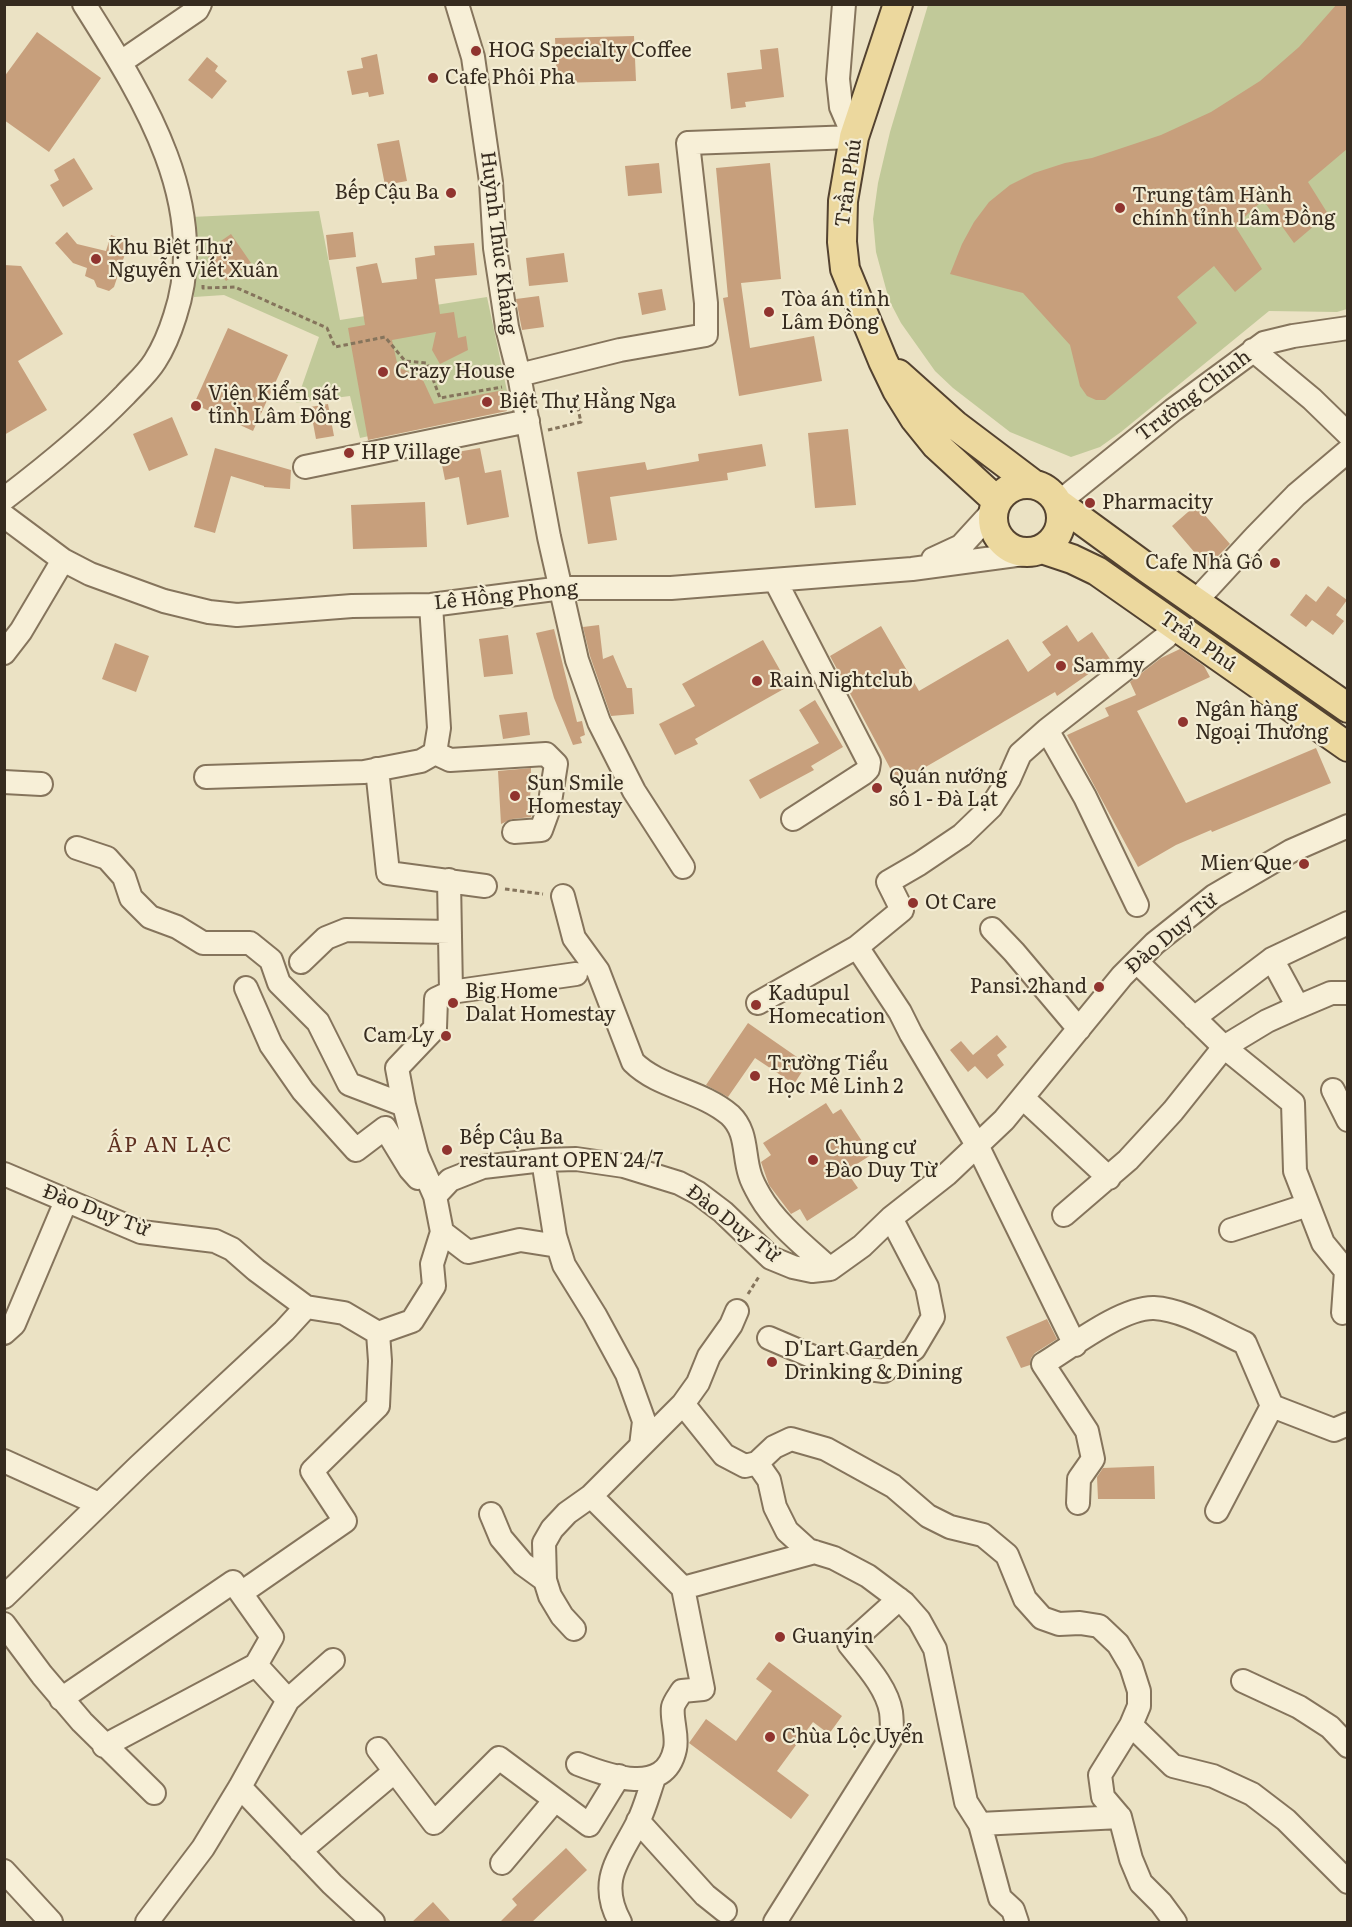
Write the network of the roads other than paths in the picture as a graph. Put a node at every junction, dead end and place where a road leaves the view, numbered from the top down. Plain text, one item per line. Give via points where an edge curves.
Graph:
1 (84, 4) edge
2 (200, 4) edge
3 (457, 4) edge
4 (844, 4) edge
5 (898, 4) edge
6 (120, 62) junction
7 (854, 137) junction
8 (1347, 328) edge
9 (1253, 350) junction
10 (883, 361) junction
11 (520, 379) junction
12 (529, 428) junction
13 (1347, 434) edge
14 (1347, 451) edge
15 (305, 466) dead end
16 (1033, 484) junction
17 (4, 499) edge
18 (1058, 503) junction
19 (995, 506) junction
20 (4, 516) edge
21 (1036, 551) junction
22 (63, 560) junction
23 (912, 569) junction
24 (775, 580) junction
25 (562, 588) junction
26 (1196, 602) junction
27 (431, 605) junction
28 (1175, 626) junction
29 (4, 653) edge
30 (1306, 679) junction
31 (1347, 695) edge
32 (1347, 708) edge
33 (1047, 730) junction
34 (1337, 740) edge
35 (435, 753) junction
36 (1347, 758) edge
37 (377, 769) junction
38 (206, 777) dead end
39 (4, 782) edge
40 (41, 784) dead end
41 (793, 819) dead end
42 (1347, 827) edge
43 (514, 832) dead end
44 (77, 848) dead end
45 (683, 867) dead end
46 (449, 880) junction
47 (485, 886) road end
48 (563, 896) road end
49 (1137, 905) dead end
50 (1347, 923) edge
51 (992, 929) dead end
52 (450, 932) junction
53 (857, 946) junction
54 (1272, 959) junction
55 (301, 962) dead end
56 (1137, 962) junction
57 (576, 974) dead end
58 (246, 988) dead end
59 (451, 992) junction
60 (1347, 993) edge
61 (758, 1003) dead end
62 (1298, 1007) junction
63 (1194, 1018) junction
64 (1079, 1029) junction
65 (1224, 1047) junction
66 (1333, 1090) dead end
67 (1023, 1098) junction
68 (404, 1104) junction
69 (1347, 1120) edge
70 (977, 1145) junction
71 (543, 1160) junction
72 (4, 1174) edge
73 (1109, 1178) junction
74 (435, 1196) junction
75 (66, 1201) junction
76 (1308, 1205) junction
77 (1064, 1215) dead end
78 (891, 1218) junction
79 (1231, 1230) dead end
80 (442, 1232) junction
81 (558, 1246) junction
82 (830, 1269) junction
83 (306, 1307) junction
84 (737, 1311) road end
85 (1343, 1313) dead end
86 (4, 1333) edge
87 (378, 1333) junction
88 (769, 1338) dead end
89 (1075, 1345) junction
90 (683, 1404) junction
91 (1272, 1406) junction
92 (1347, 1424) edge
93 (641, 1446) junction
94 (4, 1461) edge
95 (757, 1463) junction
96 (591, 1496) junction
97 (1078, 1503) dead end
98 (99, 1504) junction
99 (1217, 1511) dead end
100 (491, 1514) dead end
101 (815, 1552) junction
102 (545, 1580) junction
103 (683, 1588) junction
104 (241, 1593) junction
105 (4, 1597) edge
106 (899, 1599) junction
107 (4, 1624) edge
108 (574, 1629) dead end
109 (333, 1660) dead end
110 (256, 1665) junction
111 (1243, 1681) dead end
112 (61, 1699) junction
113 (288, 1700) junction
114 (1131, 1725) junction
115 (104, 1746) junction
116 (1347, 1746) edge
117 (378, 1749) dead end
118 (578, 1764) dead end
119 (394, 1772) junction
120 (619, 1776) junction
121 (654, 1778) junction
122 (240, 1787) junction
123 (154, 1793) dead end
124 (555, 1800) junction
125 (1120, 1817) junction
126 (639, 1821) junction
127 (980, 1824) junction
128 (300, 1851) junction
129 (502, 1863) dead end
130 (4, 1871) edge
131 (1347, 1882) edge
132 (725, 1911) dead end
133 (51, 1923) edge
134 (147, 1923) edge
135 (374, 1923) edge
136 (620, 1923) edge
137 (775, 1923) edge
138 (1017, 1923) edge
139 (1174, 1923) edge

1 - 6 street
2 - 6 street via 197,10
3 - 11 street, Huỳnh Thúc Kháng via 473,57 491,182 497,259
4 - 7 street via 838,79 841,107
5 - 7 main road, Trần Phú
6 - 17 street via 166,152 182,210 186,265 183,291 155,362 88,430
7 - 10 main road, Trần Phú via 843,201 845,269
7 - 11 street via 688,142 706,335 620,350
8 - 9 street, Trường Chinh via 1273,340
9 - 13 street
9 - 18 street, Trường Chinh
10 - 16 main road, Trần Phú via 955,425
10 - 19 main road, Trần Phú via 915,419
11 - 12 street, Huỳnh Thúc Kháng
12 - 15 street
12 - 25 street, Huỳnh Thúc Kháng
14 - 26 street via 1296,495
16 - 18 main road via 1052,494
16 - 19 main road via 1012,487
18 - 21 main road via 1061,524 1057,534 1051,543
18 - 26 main road, Trần Phú
19 - 21 main road via 995,532 1002,542 1020,552
19 - 23 street via 961,546
20 - 22 street, Lê Hồng Phong
21 - 23 street, Lê Hồng Phong
21 - 28 main road, Trần Phú via 1072,559 1097,572
22 - 27 street, Lê Hồng Phong via 164,601 208,612 237,615 352,606
22 - 29 street
23 - 24 street, Lê Hồng Phong
24 - 25 street, Lê Hồng Phong via 671,588
24 - 41 street via 869,762 864,773
25 - 27 street, Lê Hồng Phong
25 - 45 street, Huỳnh Thúc Kháng via 581,672 599,722 634,791
26 - 30 main road, Trần Phú
27 - 35 street via 439,728
28 - 33 street
28 - 34 main road, Trần Phú
30 - 31 street
30 - 32 main road, Trần Phú
33 - 49 street via 1085,797
33 - 53 street via 1020,754 991,807 962,835 888,882 902,910
34 - 36 street
35 - 37 street via 421,761
35 - 43 street via 450,760 546,754 556,764 549,808 540,830
37 - 38 street
37 - 46 street via 388,873
39 - 40 street
42 - 56 street, Đào Duy Từ via 1291,851 1214,896
44 - 68 street via 107,858 124,878 131,898 150,917 203,942 250,943 271,960 279,983 318,1022 349,1084
46 - 47 street
46 - 52 street
48 - 82 street via 574,938 598,971 633,1062 644,1073 705,1098 731,1116 745,1138 750,1176 761,1197 775,1217
50 - 54 street
51 - 64 street
52 - 55 street via 346,930 326,938
52 - 59 street
53 - 61 street
53 - 70 street
54 - 62 street
54 - 63 street
56 - 63 street
56 - 64 street, Đào Duy Từ
57 - 59 street
58 - 74 street via 271,1046 303,1091 356,1150 385,1128 410,1169
59 - 68 street via 435,999 435,1028 397,1068
60 - 62 street via 1330,993
62 - 65 street
63 - 65 street
64 - 67 street, Đào Duy Từ
65 - 73 street via 1173,1111
65 - 76 street via 1293,1103 1295,1171
66 - 69 street
67 - 70 street, Đào Duy Từ
67 - 73 street
68 - 74 street via 417,1155
70 - 78 street, Đào Duy Từ
70 - 89 street
71 - 74 street, Đào Duy Từ via 483,1167 450,1180
71 - 81 street
71 - 82 street, Đào Duy Từ via 576,1159 624,1166 679,1183 723,1212 771,1258 812,1271
72 - 75 street, Đào Duy Từ
73 - 77 street
74 - 80 street
75 - 83 street, Đào Duy Từ via 141,1232 215,1241 232,1249
75 - 86 street via 14,1324
76 - 79 street
76 - 85 street via 1323,1243 1346,1271
78 - 82 street, Đào Duy Từ
78 - 88 street via 927,1287 933,1317 914,1349 884,1371 818,1359
80 - 81 street via 468,1252 520,1240
80 - 87 street via 432,1264 434,1286 412,1321
81 - 93 street via 564,1265 627,1374 644,1421
83 - 87 street, Đào Duy Từ via 344,1313
83 - 98 street
84 - 90 street
87 - 104 street via 378,1406 312,1471 345,1521
89 - 91 street via 1121,1316 1153,1308 1178,1313 1245,1343
89 - 97 street via 1043,1364 1087,1431 1093,1459 1079,1479
90 - 93 street
90 - 95 street via 724,1455 745,1466
91 - 92 street via 1334,1430
91 - 99 street
93 - 96 street
94 - 98 street
95 - 101 street via 769,1480 775,1507 787,1531
95 - 114 street via 774,1447 791,1439 826,1449 893,1486 928,1516 983,1536 1007,1555 1025,1599 1042,1618 1059,1624 1099,1626 1118,1644 1139,1691
96 - 102 street via 552,1528 544,1543
96 - 103 street
98 - 105 street
100 - 102 street via 501,1538 523,1564
101 - 103 street
101 - 106 street via 868,1576
102 - 108 street via 550,1596
103 - 121 street via 703,1689 682,1691 673,1707 675,1748 668,1767
104 - 110 street via 272,1637
104 - 112 street via 233,1582
106 - 127 street via 920,1620 935,1649 966,1802
106 - 137 street via 849,1644 888,1702 892,1736
107 - 112 street
109 - 113 street
110 - 113 street
110 - 115 street
111 - 116 street via 1330,1726
112 - 115 street
113 - 122 street
114 - 125 street via 1100,1775 1103,1797
114 - 131 street via 1173,1766 1213,1776 1252,1794 1286,1820
115 - 123 street
117 - 119 street
118 - 120 street
119 - 124 street via 434,1823 498,1758
119 - 128 street
120 - 121 street
120 - 124 street via 589,1825
121 - 126 street
122 - 128 street
122 - 134 street via 203,1848
124 - 129 street
125 - 127 street
125 - 139 street via 1141,1883 1161,1902
126 - 132 street via 705,1895
126 - 136 street via 616,1861 611,1884 612,1908
127 - 138 street via 997,1890 1013,1910
128 - 135 street
130 - 133 street

